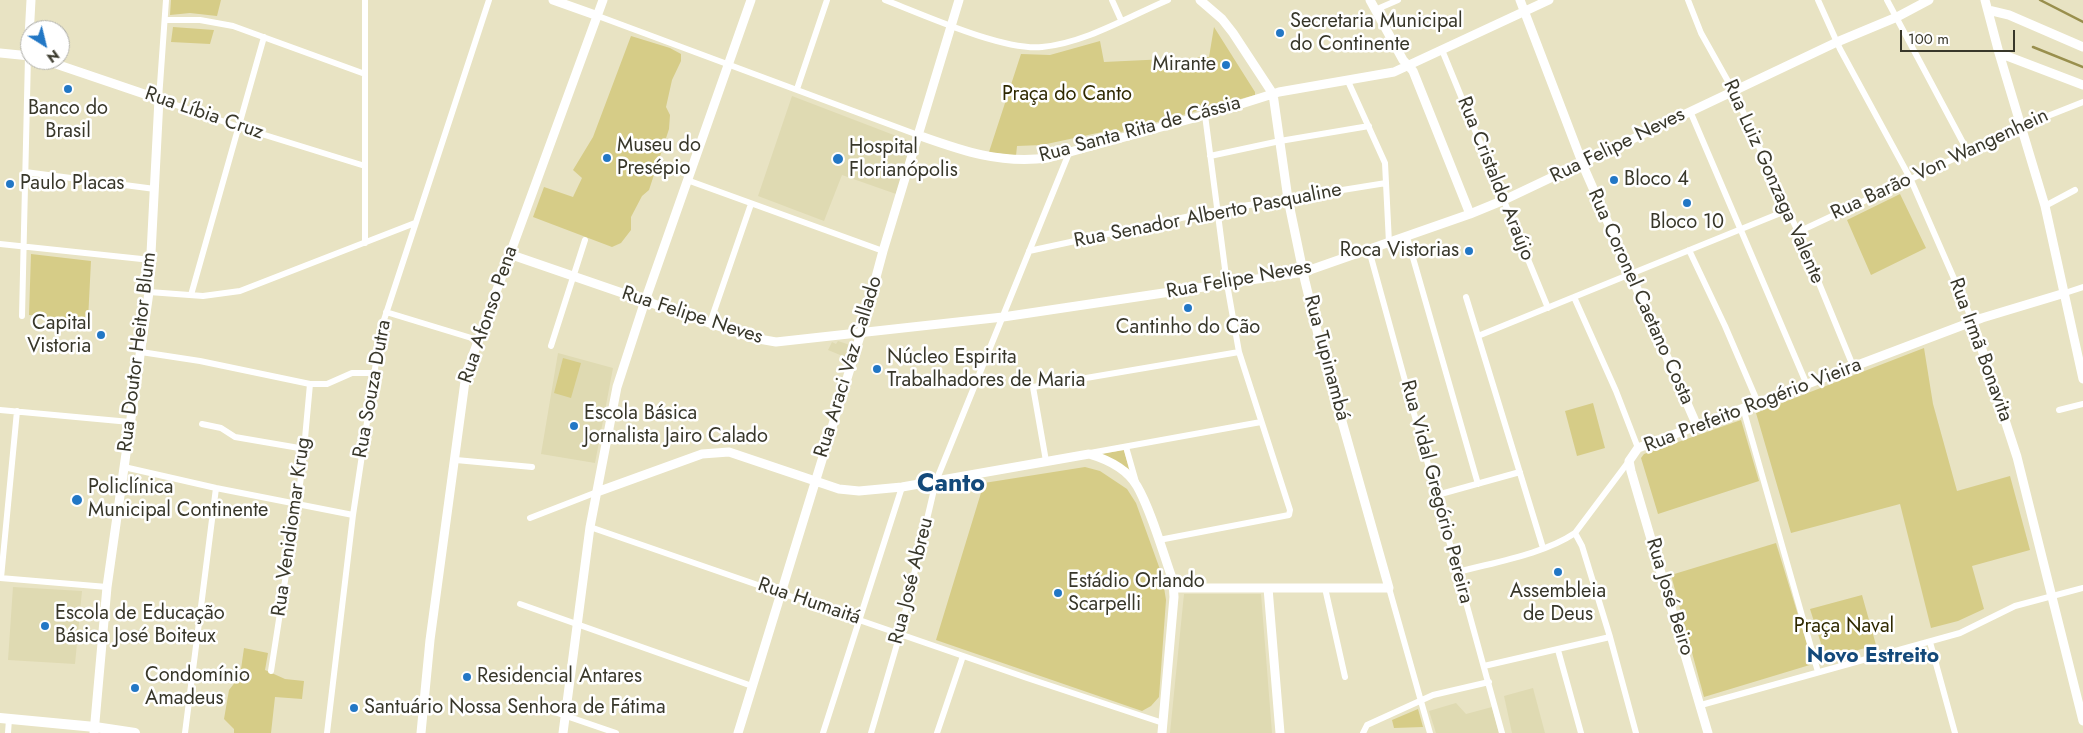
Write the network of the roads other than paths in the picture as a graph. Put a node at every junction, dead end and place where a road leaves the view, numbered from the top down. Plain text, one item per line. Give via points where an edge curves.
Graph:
1 (31, 0) edge
2 (166, 0) edge
3 (365, 0) edge
4 (489, 0) edge
5 (552, 0) edge
6 (604, 0) edge
7 (751, 0) edge
8 (827, 0) edge
9 (885, 0) edge
10 (959, 0) edge
11 (1112, 0) edge
12 (1168, 0) edge
13 (1200, 0) edge
14 (1370, 0) edge
15 (1398, 0) edge
16 (1520, 0) edge
17 (1549, 0) edge
18 (1688, 0) edge
19 (1818, 0) edge
20 (1887, 0) edge
21 (1929, 0) edge
22 (1985, 0) edge
23 (1375, 10) junction
24 (1988, 10) junction
25 (1524, 11) junction
26 (598, 16) junction
27 (1897, 17) junction
28 (30, 20) edge
29 (165, 20) junction
30 (1121, 20) junction
31 (952, 25) junction
32 (264, 37) junction
33 (1837, 42) junction
34 (2083, 47) edge
35 (1442, 50) junction
36 (0, 52) edge
37 (1999, 53) junction
38 (20, 55) edge
39 (729, 63) junction
40 (1407, 66) junction
41 (70, 69) edge
42 (29, 70) edge
43 (365, 74) junction
44 (1347, 80) junction
45 (2083, 85) edge
46 (797, 89) junction
47 (1734, 92) junction
48 (1273, 94) junction
49 (159, 99) junction
50 (2083, 102) edge
51 (1690, 111) junction
52 (1205, 115) junction
53 (1369, 126) junction
54 (239, 127) junction
55 (2023, 127) junction
56 (918, 135) junction
57 (1280, 141) junction
58 (1968, 152) junction
59 (1069, 153) junction
60 (1210, 156) junction
61 (1582, 163) junction
62 (365, 166) junction
63 (25, 172) junction
64 (1910, 178) junction
65 (687, 180) junction
66 (1386, 183) junction
67 (155, 189) junction
68 (2075, 190) dead end
69 (1288, 199) junction
70 (1504, 200) junction
71 (752, 204) junction
72 (2045, 206) junction
73 (1218, 210) junction
74 (1788, 210) junction
75 (1470, 214) junction
76 (415, 224) junction
77 (1741, 229) junction
78 (1798, 232) junction
79 (1407, 237) junction
80 (585, 240) dead end
81 (365, 243) junction
82 (1389, 243) junction
83 (0, 244) edge
84 (24, 247) junction
85 (1369, 250) junction
86 (1689, 250) junction
87 (883, 251) junction
88 (1029, 251) junction
89 (509, 254) junction
90 (151, 260) junction
91 (1304, 272) junction
92 (1630, 274) junction
93 (573, 276) junction
94 (1227, 284) junction
95 (2083, 287) edge
96 (149, 292) junction
97 (2064, 293) junction
98 (191, 295) junction
99 (1466, 297) dead end
100 (1574, 297) junction
101 (645, 301) junction
102 (1548, 308) junction
103 (386, 312) junction
104 (22, 316) dead end
105 (1003, 317) junction
106 (1973, 322) junction
107 (710, 323) junction
108 (861, 333) junction
109 (1478, 336) junction
110 (478, 340) junction
111 (551, 346) dead end
112 (141, 352) junction
113 (1239, 352) junction
114 (1853, 366) junction
115 (374, 373) junction
116 (2083, 379) edge
117 (310, 384) junction
118 (1807, 385) junction
119 (1758, 403) junction
120 (2083, 404) edge
121 (1743, 408) junction
122 (0, 410) edge
123 (2059, 410) dead end
124 (17, 411) junction
125 (130, 422) junction
126 (1261, 422) junction
127 (202, 424) dead end
128 (1697, 426) junction
129 (1126, 447) junction
130 (1638, 448) junction
131 (304, 449) junction
132 (1089, 454) junction
133 (456, 460) junction
134 (1046, 461) junction
135 (1629, 461) junction
136 (124, 466) junction
137 (532, 467) dead end
138 (1520, 472) junction
139 (815, 481) junction
140 (936, 481) junction
141 (1478, 484) junction
142 (1137, 486) junction
143 (902, 487) junction
144 (216, 488) junction
145 (597, 492) junction
146 (1437, 495) junction
147 (295, 504) junction
148 (353, 515) junction
149 (530, 518) dead end
150 (590, 527) junction
151 (1576, 533) junction
152 (1159, 540) junction
153 (1543, 548) junction
154 (1458, 572) junction
155 (1, 578) edge
156 (107, 587) junction
157 (1174, 588) junction
158 (1268, 588) junction
159 (1325, 588) junction
160 (1389, 588) junction
161 (2083, 588) edge
162 (782, 593) junction
163 (2051, 596) junction
164 (520, 604) dead end
165 (859, 620) junction
166 (577, 624) junction
167 (900, 634) junction
168 (1610, 637) junction
169 (1930, 642) junction
170 (1558, 650) junction
171 (963, 656) junction
172 (1484, 666) junction
173 (271, 671) dead end
174 (1818, 672) junction
175 (1345, 677) dead end
176 (1489, 682) junction
177 (752, 686) junction
178 (1420, 700) junction
179 (1701, 705) junction
180 (540, 706) dead end
181 (565, 715) junction
182 (4, 718) edge
183 (2083, 722) edge
184 (1163, 723) junction
185 (95, 730) edge
186 (1281, 731) edge
187 (8, 733) edge
188 (135, 733) edge
189 (185, 733) edge
190 (327, 733) edge
191 (421, 733) edge
192 (563, 733) edge
193 (616, 733) edge
194 (738, 733) edge
195 (823, 733) edge
196 (871, 733) edge
197 (936, 733) edge
198 (1162, 733) edge
199 (1363, 733) edge
200 (1430, 733) edge
201 (1502, 733) edge
202 (1582, 733) edge
203 (1636, 733) edge
204 (1708, 733) edge
205 (1955, 733) edge

1 - 28 street
2 - 29 street, Rua Doutor Heitor Blum
3 - 43 street
4 - 76 street, Rua Souza Dutra
5 - 26 street
6 - 26 street, Rua Afonso Pena
7 - 39 street
8 - 46 street
9 - 31 street
10 - 31 street, Rua Araci Vaz Callado
11 - 30 street
12 - 30 street
13 - 48 street, Rua Tupinambá via 1233,33
14 - 23 street
15 - 23 street
16 - 25 street, Rua Coronel Caetano Costa
17 - 25 street, Rua Santa Rita de Cássia
18 - 47 street, Rua Luiz Gonzaga Valente via 1700,33
19 - 33 street, Rua Irmã Bonavita
20 - 27 street
21 - 27 street, Rua Felipe Neves
22 - 24 street
23 - 40 street
24 - 34 street via 2009,15
24 - 37 street
25 - 35 street, Rua Santa Rita de Cássia
25 - 61 street, Rua Coronel Caetano Costa
26 - 39 street, Rua Santa Rita de Cássia
26 - 89 street, Rua Afonso Pena
27 - 33 street, Rua Felipe Neves
27 - 58 street
29 - 32 street via 219,22
29 - 49 street, Rua Doutor Heitor Blum
30 - 31 street via 1077,38 1042,47 1007,44
31 - 56 street, Rua Araci Vaz Callado
32 - 43 street
32 - 54 street
33 - 47 street, Rua Felipe Neves
33 - 64 street, Rua Irmã Bonavita
35 - 40 street, Rua Santa Rita de Cássia
35 - 70 street, Rua Cristaldo Araújo
36 - 38 street
37 - 45 street
37 - 55 street
39 - 46 street, Rua Santa Rita de Cássia
39 - 65 street
40 - 44 street, Rua Santa Rita de Cássia via 1386,74
40 - 75 street via 1413,72
41 - 49 street, Rua Líbia Cruz
42 - 63 street
43 - 62 street
44 - 48 street, Rua Santa Rita de Cássia
44 - 53 street
46 - 56 street, Rua Santa Rita de Cássia
47 - 51 street, Rua Felipe Neves
47 - 74 street, Rua Luiz Gonzaga Valente
48 - 52 street, Rua Santa Rita de Cássia
48 - 57 street, Rua Tupinambá
49 - 54 street, Rua Líbia Cruz
49 - 67 street, Rua Doutor Heitor Blum
50 - 55 street, Rua Barão Von Wangenhein
51 - 61 street, Rua Felipe Neves
51 - 77 street
52 - 59 street, Rua Santa Rita de Cássia
52 - 60 street
53 - 57 street
53 - 66 street via 1385,164
54 - 62 street, Rua Líbia Cruz
54 - 98 street
55 - 58 street, Rua Barão Von Wangenhein
55 - 72 street
56 - 59 street, Rua Santa Rita de Cássia via 1001,160 1034,160
56 - 87 street, Rua Araci Vaz Callado
57 - 60 street
57 - 69 street, Rua Tupinambá
58 - 64 street, Rua Barão Von Wangenhein
59 - 88 street, Rua José Abreu
60 - 73 street
61 - 70 street, Rua Felipe Neves
61 - 92 street, Rua Coronel Caetano Costa
62 - 81 street
63 - 67 street
63 - 84 street
64 - 78 street, Rua Barão Von Wangenhein
64 - 106 street, Rua Irmã Bonavita
65 - 71 street
65 - 101 street
66 - 69 street, Rua Senador Alberto Pasqualine
66 - 82 street
67 - 90 street, Rua Doutor Heitor Blum
68 - 72 street
69 - 73 street, Rua Senador Alberto Pasqualine
69 - 91 street, Rua Tupinambá
70 - 75 street, Rua Felipe Neves
70 - 102 street, Rua Cristaldo Araújo
71 - 87 street
71 - 107 street
72 - 97 street
73 - 88 street, Rua Senador Alberto Pasqualine
73 - 94 street
74 - 77 street
74 - 78 street, Rua Luiz Gonzaga Valente
75 - 79 street, Rua Felipe Neves
76 - 81 street
76 - 103 street, Rua Souza Dutra
77 - 86 street
77 - 118 street
78 - 114 street, Rua Luiz Gonzaga Valente
79 - 82 street, Rua Felipe Neves
79 - 141 street
80 - 93 street
81 - 98 street via 240,291
82 - 85 street, Rua Felipe Neves
83 - 84 street
84 - 90 street
84 - 104 street
85 - 91 street, Rua Felipe Neves
85 - 146 street, Rua Vidal Gregório Pereira
86 - 92 street
86 - 119 street
87 - 108 street, Rua Araci Vaz Callado
88 - 105 street, Rua José Abreu
89 - 93 street, Rua Felipe Neves
89 - 110 street, Rua Afonso Pena
90 - 96 street, Rua Doutor Heitor Blum
91 - 94 street, Rua Felipe Neves
91 - 160 street, Rua Tupinambá via 1321,347
92 - 100 street
92 - 128 street, Rua Coronel Caetano Costa
93 - 101 street, Rua Felipe Neves
93 - 111 street
94 - 105 street, Rua Felipe Neves
94 - 113 street
95 - 97 street, Rua Prefeito Rogério Vieira
96 - 98 street
96 - 112 street, Rua Doutor Heitor Blum
97 - 106 street, Rua Prefeito Rogério Vieira
97 - 116 street
99 - 109 street
100 - 102 street
100 - 130 street
101 - 107 street, Rua Felipe Neves
101 - 145 street via 617,387
102 - 109 street
103 - 110 street
103 - 115 street, Rua Souza Dutra
105 - 108 street, Rua Felipe Neves
105 - 140 street, Rua José Abreu
106 - 114 street, Rua Prefeito Rogério Vieira
106 - 163 street, Rua Irmã Bonavita via 2017,457
107 - 108 street, Rua Felipe Neves via 776,342
108 - 139 street, Rua Araci Vaz Callado
109 - 138 street
110 - 133 street, Rua Afonso Pena via 463,389
112 - 117 street
112 - 125 street, Rua Doutor Heitor Blum
113 - 126 street
113 - 134 street via 1033,387
114 - 118 street, Rua Prefeito Rogério Vieira
115 - 117 street via 352,373 327,384
115 - 148 street, Rua Souza Dutra
117 - 131 street, Rua Venidiomar Krug
118 - 119 street, Rua Prefeito Rogério Vieira
119 - 121 street, Rua Prefeito Rogério Vieira
120 - 123 street
121 - 128 street, Rua Prefeito Rogério Vieira
121 - 174 street
122 - 124 street
124 - 125 street
124 - 155 street
125 - 136 street, Rua Doutor Heitor Blum
126 - 129 street
126 - 152 street via 1289,515
127 - 131 street via 221,428 235,437
128 - 130 street, Rua Prefeito Rogério Vieira
129 - 132 street
129 - 142 street
130 - 135 street, Rua Prefeito Rogério Vieira
131 - 147 street, Rua Venidiomar Krug
132 - 134 street
132 - 142 street via 1120,468
133 - 137 street
133 - 191 street, Rua Afonso Pena
134 - 140 street
135 - 151 street, Rua Prefeito Rogério Vieira
135 - 179 street, Rua José Beiro
136 - 144 street
136 - 156 street, Rua Doutor Heitor Blum
138 - 141 street
138 - 153 street
139 - 143 street via 850,490
139 - 145 street via 729,452 715,452
139 - 162 street, Rua Araci Vaz Callado
140 - 143 street
140 - 167 street, Rua José Abreu
141 - 146 street
142 - 152 street
143 - 165 street
144 - 147 street
144 - 189 street
145 - 149 street
145 - 150 street
146 - 154 street, Rua Vidal Gregório Pereira
147 - 148 street
147 - 173 street, Rua Venidiomar Krug
148 - 190 street, Rua Souza Dutra
150 - 162 street, Rua Humaitá
150 - 166 street
151 - 153 street, Rua Prefeito Rogério Vieira
151 - 168 street
152 - 157 street
153 - 154 street, Rua Prefeito Rogério Vieira
154 - 172 street, Rua Vidal Gregório Pereira
155 - 156 street
156 - 185 street, Rua Doutor Heitor Blum
157 - 158 street
157 - 184 street
158 - 159 street
158 - 186 street
159 - 160 street
159 - 175 street
160 - 178 street, Rua Tupinambá
161 - 163 street
162 - 165 street, Rua Humaitá
162 - 177 street, Rua Araci Vaz Callado
163 - 169 street via 2015,606 1966,631
163 - 183 street, Rua Irmã Bonavita
164 - 166 street
165 - 167 street, Rua Humaitá
165 - 195 street
166 - 177 street
166 - 181 street
167 - 171 street, Rua Humaitá
167 - 196 street, Rua José Abreu
168 - 170 street
168 - 203 street
169 - 174 street
169 - 205 street
170 - 172 street
170 - 202 street
171 - 184 street, Rua Humaitá
171 - 197 street
172 - 176 street, Rua Vidal Gregório Pereira
174 - 179 street
176 - 178 street
176 - 201 street, Rua Vidal Gregório Pereira
177 - 194 street, Rua Araci Vaz Callado
178 - 199 street via 1367,725
178 - 200 street, Rua Tupinambá
179 - 204 street, Rua José Beiro
180 - 181 street
181 - 192 street
181 - 193 street
182 - 185 main road
182 - 187 street
184 - 198 street
185 - 188 main road

